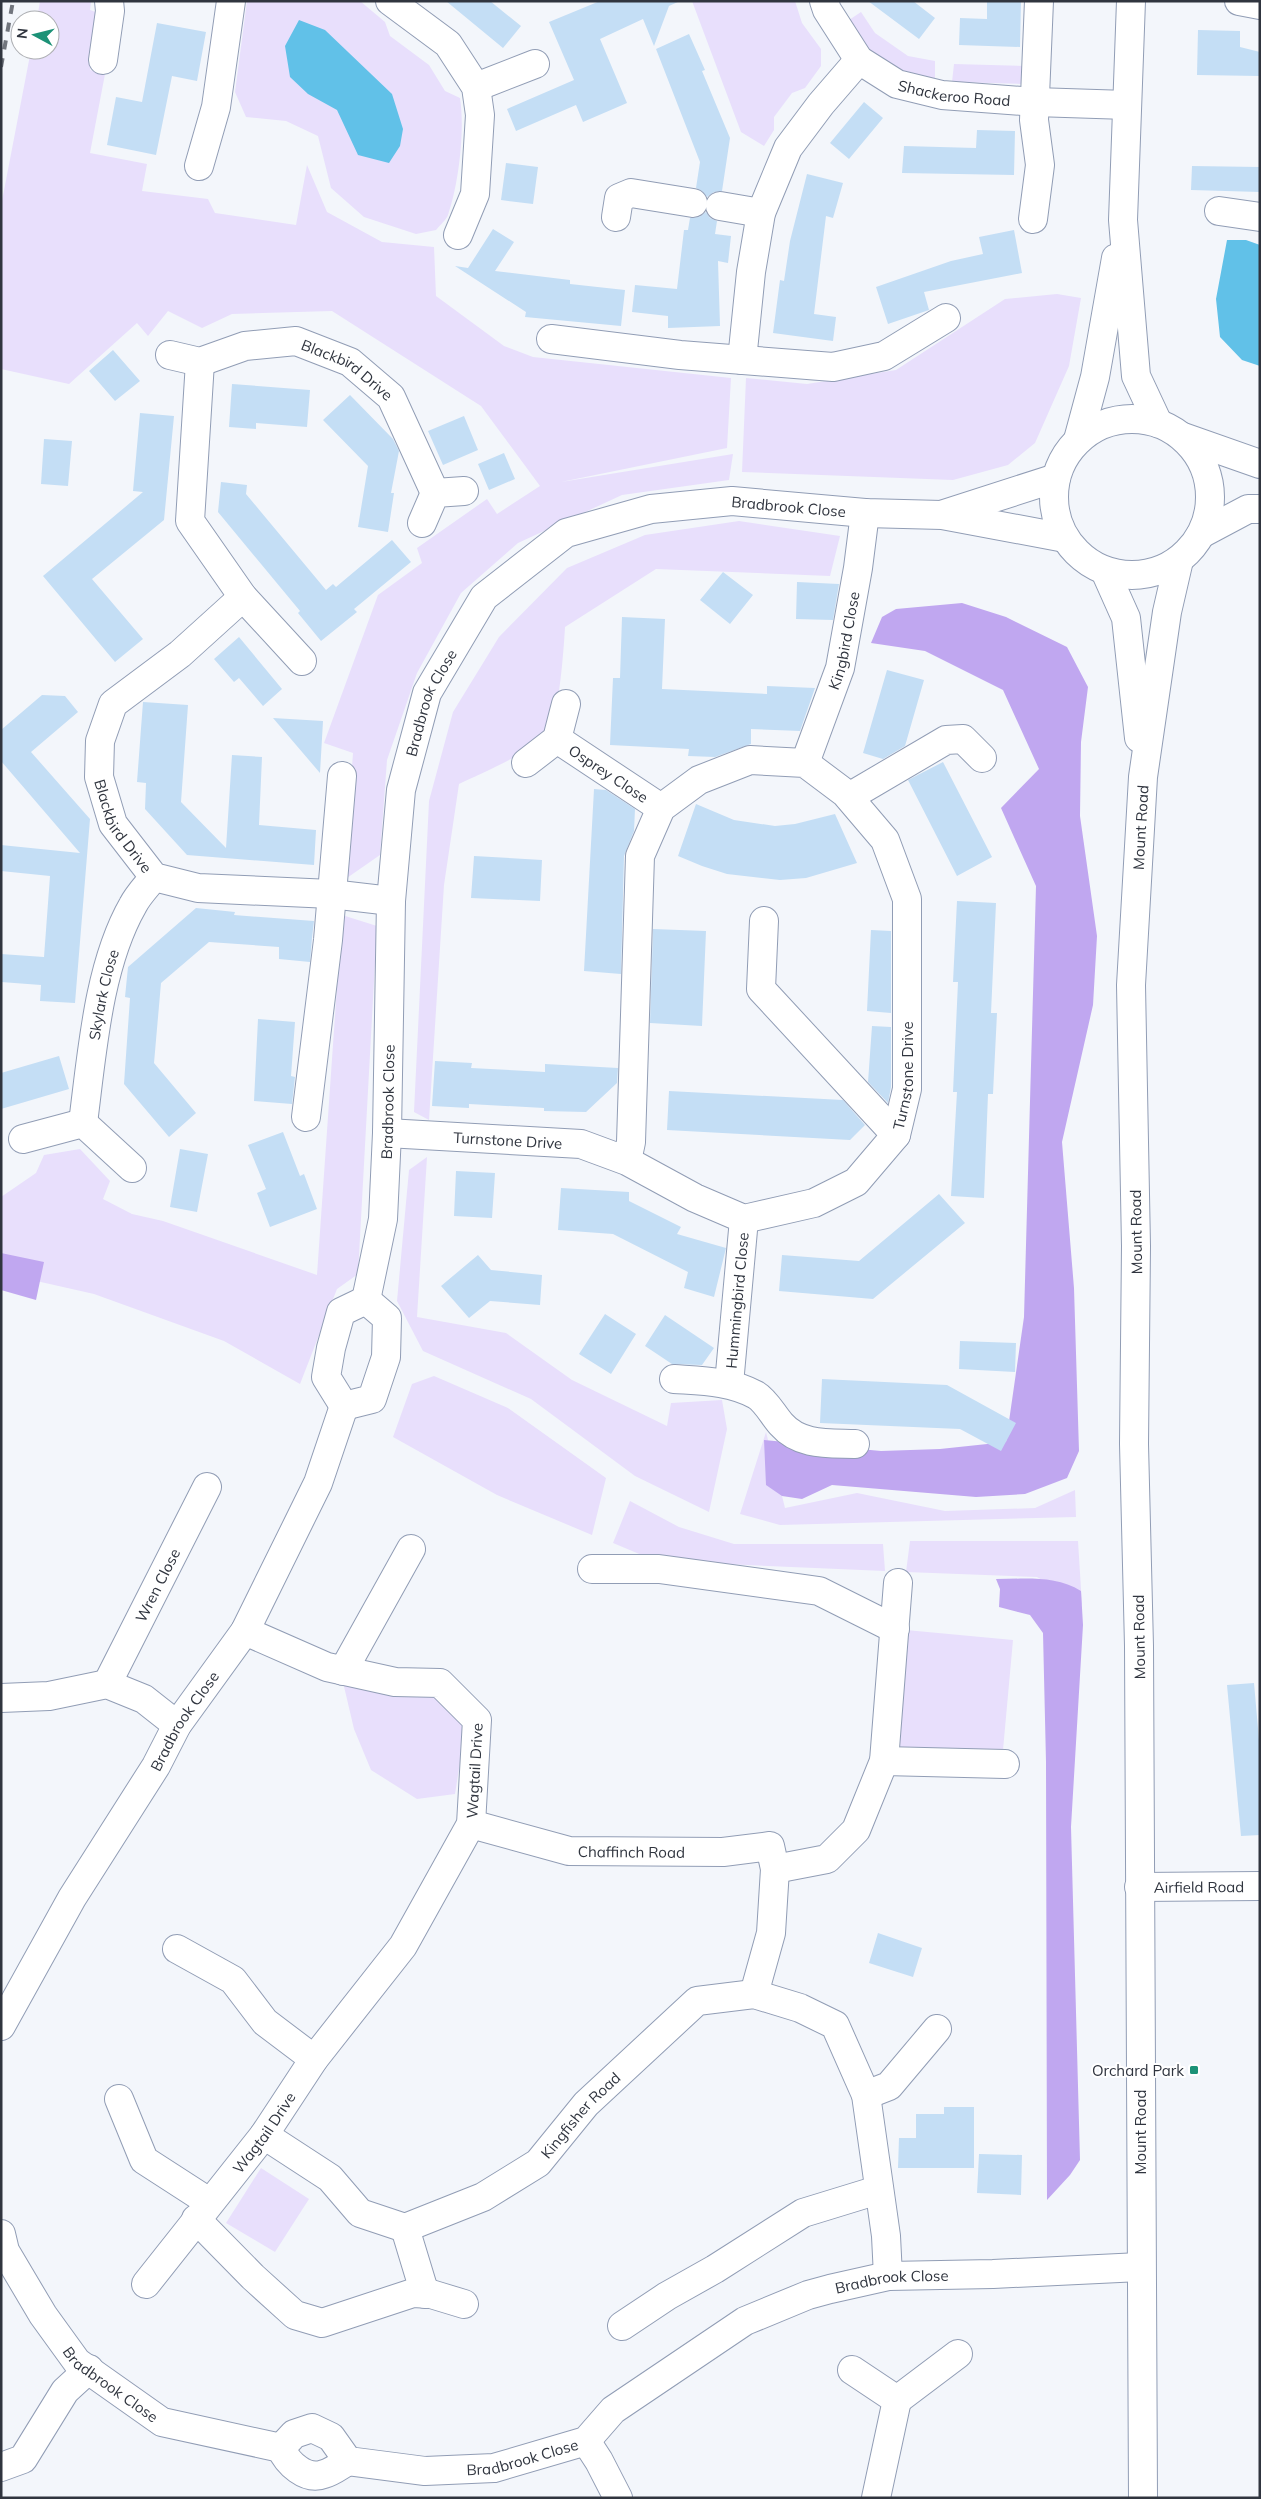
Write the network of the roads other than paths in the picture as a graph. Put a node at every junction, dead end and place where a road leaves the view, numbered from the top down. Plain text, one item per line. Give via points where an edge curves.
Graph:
1 (109, 1) edge
2 (231, 1) edge
3 (390, 1) edge
4 (824, 1) edge
5 (1040, 1) edge
6 (1131, 1) edge
7 (1240, 1) edge
8 (1260, 6) edge
9 (103, 60) dead end
10 (859, 60) junction
11 (535, 64) dead end
12 (476, 87) junction
13 (1035, 102) junction
14 (1127, 105) junction
15 (199, 166) dead end
16 (693, 203) dead end
17 (720, 206) dead end
18 (1219, 211) dead end
19 (761, 213) junction
20 (616, 217) dead end
21 (1260, 217) edge
22 (1033, 219) dead end
23 (1123, 220) junction
24 (458, 235) dead end
25 (946, 318) dead end
26 (551, 339) dead end
27 (170, 355) dead end
28 (742, 360) junction
29 (200, 362) junction
30 (1158, 423) junction
31 (1183, 437) junction
32 (1078, 440) junction
33 (1260, 464) edge
34 (1056, 478) junction
35 (464, 491) dead end
36 (435, 493) junction
37 (1260, 509) edge
38 (865, 513) junction
39 (942, 515) junction
40 (422, 523) dead end
41 (1201, 534) junction
42 (1065, 538) junction
43 (1179, 560) junction
44 (1106, 571) junction
45 (243, 597) junction
46 (302, 661) dead end
47 (566, 704) dead end
48 (557, 739) junction
49 (982, 758) dead end
50 (805, 762) junction
51 (526, 763) dead end
52 (342, 776) dead end
53 (1143, 777) junction
54 (849, 797) junction
55 (661, 808) junction
56 (154, 878) junction
57 (331, 894) junction
58 (391, 901) junction
59 (764, 921) dead end
60 (306, 1117) dead end
61 (83, 1123) junction
62 (387, 1133) junction
63 (896, 1135) junction
64 (23, 1139) dead end
65 (627, 1161) junction
66 (132, 1168) dead end
67 (744, 1219) junction
68 (366, 1300) junction
69 (674, 1379) dead end
70 (729, 1384) junction
71 (344, 1406) junction
72 (856, 1444) dead end
73 (207, 1486) dead end
74 (411, 1549) dead end
75 (592, 1569) dead end
76 (898, 1583) dead end
77 (895, 1629) junction
78 (245, 1631) junction
79 (343, 1670) junction
80 (107, 1684) junction
81 (1, 1698) edge
82 (176, 1725) junction
83 (884, 1761) junction
84 (1005, 1764) dead end
85 (471, 1824) junction
86 (776, 1869) junction
87 (1260, 1886) edge
88 (1139, 1887) junction
89 (178, 1949) dead end
90 (754, 1994) junction
91 (1, 2026) edge
92 (937, 2028) dead end
93 (314, 2059) junction
94 (866, 2095) junction
95 (119, 2099) dead end
96 (264, 2135) junction
97 (878, 2190) junction
98 (203, 2211) junction
99 (405, 2228) junction
100 (1, 2234) edge
101 (1140, 2267) junction
102 (888, 2276) junction
103 (146, 2284) dead end
104 (425, 2294) junction
105 (464, 2304) dead end
106 (622, 2326) dead end
107 (958, 2354) dead end
108 (89, 2369) junction
109 (852, 2370) dead end
110 (897, 2400) junction
111 (586, 2441) junction
112 (281, 2448) junction
113 (348, 2461) junction
114 (1, 2467) edge
115 (618, 2498) edge
116 (876, 2498) edge
117 (1143, 2498) edge

1 - 9 street
2 - 15 street via 216,107
3 - 12 street via 448,44
4 - 10 street, Shackeroo Road
5 - 13 street
6 - 14 street
7 - 8 street
10 - 13 street, Shackeroo Road via 897,84 933,93
10 - 19 street via 788,148
11 - 12 street
12 - 24 street via 480,115 475,194
13 - 14 street, Shackeroo Road
13 - 22 street via 1040,165
14 - 23 street
16 - 20 street via 631,193 619,198
17 - 19 street
18 - 21 street
19 - 28 street
23 - 30 street via 1136,376
23 - 32 street via 1095,377
25 - 28 street via 884,356 842,365 805,366
26 - 28 street
27 - 29 street
29 - 36 street, Blackbird Drive via 245,346 296,341 350,362 391,397
29 - 45 street via 190,521
30 - 31 street
30 - 32 street via 1130,418 1102,424
31 - 33 street
31 - 41 street via 1200,459 1210,493 1209,514
32 - 34 street via 1064,457
34 - 39 street, Bradbrook Close
34 - 42 street via 1057,519
35 - 36 street
36 - 40 street
37 - 41 street via 1248,509
38 - 39 street, Bradbrook Close
38 - 50 street, Kingbird Close via 840,668
38 - 58 street, Bradbrook Close via 732,501 651,509 566,533 484,596 427,693 401,790
39 - 42 street, Bradbrook Close
41 - 43 street
42 - 44 street via 1082,558
43 - 44 street via 1156,572 1131,575
43 - 53 street, Mount Road via 1167,612
44 - 53 street, Mount Road via 1126,618
45 - 46 street
45 - 56 street, Blackbird Drive via 180,654 113,704 100,741 99,777 113,824
47 - 48 street, Osprey Close
48 - 51 street, Osprey Close
48 - 55 street, Osprey Close
49 - 54 street via 963,739 946,740
50 - 54 street, Turnstone Drive
50 - 55 street via 750,760 699,780
52 - 57 street
53 - 88 street, Mount Road via 1131,985 1136,1246 1134,1444 1139,1646
54 - 63 street, Turnstone Drive via 885,840 908,898 907,1089
55 - 65 street via 640,856 631,1142
56 - 57 street, Blackbird Drive via 198,888
56 - 61 street, Skylark Close via 133,905 108,964 95,1030
57 - 58 street, Blackbird Drive
57 - 60 street
58 - 62 street, Bradbrook Close
59 - 63 street via 761,989
61 - 64 street
61 - 66 street
62 - 65 street, Turnstone Drive via 581,1144
62 - 68 street, Bradbrook Close via 383,1219
63 - 67 street, Turnstone Drive via 856,1182 814,1204
65 - 67 street, Turnstone Drive via 695,1198
67 - 70 street, Hummingbird Close
68 - 71 street via 341,1312 331,1348 326,1377
68 - 71 street via 387,1318 386,1358 372,1399
69 - 70 street, Hummingbird Close
70 - 72 street, Hummingbird Close via 761,1399 782,1426 800,1439
71 - 78 street, Bradbrook Close via 318,1483
73 - 80 street, Wren Close
74 - 79 street
75 - 77 street via 659,1569 819,1591
76 - 77 street
77 - 83 street
78 - 79 street, Wagtail Drive via 327,1667
78 - 82 street, Bradbrook Close
79 - 85 street, Wagtail Drive via 395,1682 440,1684 477,1720
80 - 81 street via 49,1696
80 - 82 street via 144,1699
82 - 91 street, Bradbrook Close via 156,1766 72,1898
83 - 84 street
83 - 86 street via 856,1830 827,1859
85 - 86 street, Chaffinch Road via 569,1851 723,1852 770,1846
85 - 93 street, Wagtail Drive via 403,1946
86 - 90 street, Chaffinch Road via 771,1933
87 - 88 street, Airfield Road
88 - 101 street, Mount Road
89 - 93 street via 233,1980 265,2022
90 - 94 street, Kingfisher Road via 800,2008 835,2025
90 - 99 street, Kingfisher Road via 697,2001 586,2104 538,2163 483,2197
92 - 94 street via 890,2086
93 - 96 street, Wagtail Drive
94 - 97 street, Kingfisher Road
95 - 98 street via 144,2160
96 - 98 street, Wagtail Drive
96 - 99 street via 330,2178 360,2213
97 - 102 street, Kingfisher Road
97 - 106 street via 803,2213
98 - 103 street, Wagtail Drive
98 - 104 street via 253,2277 295,2315 322,2323 413,2293
99 - 104 street
100 - 108 street, Bradbrook Close via 5,2251 43,2315 77,2362
101 - 102 street, Bradbrook Close
101 - 117 street, Mount Road
102 - 111 street, Bradbrook Close via 808,2295 745,2321 612,2410
104 - 105 street
107 - 110 street
108 - 112 street, Bradbrook Close via 162,2422
108 - 114 street via 65,2391 22,2459
109 - 110 street
110 - 116 street
111 - 113 street, Bradbrook Close via 494,2468 425,2471
111 - 115 street
112 - 113 street via 291,2465 307,2473 323,2475
112 - 113 street via 294,2434 312,2428 331,2437

